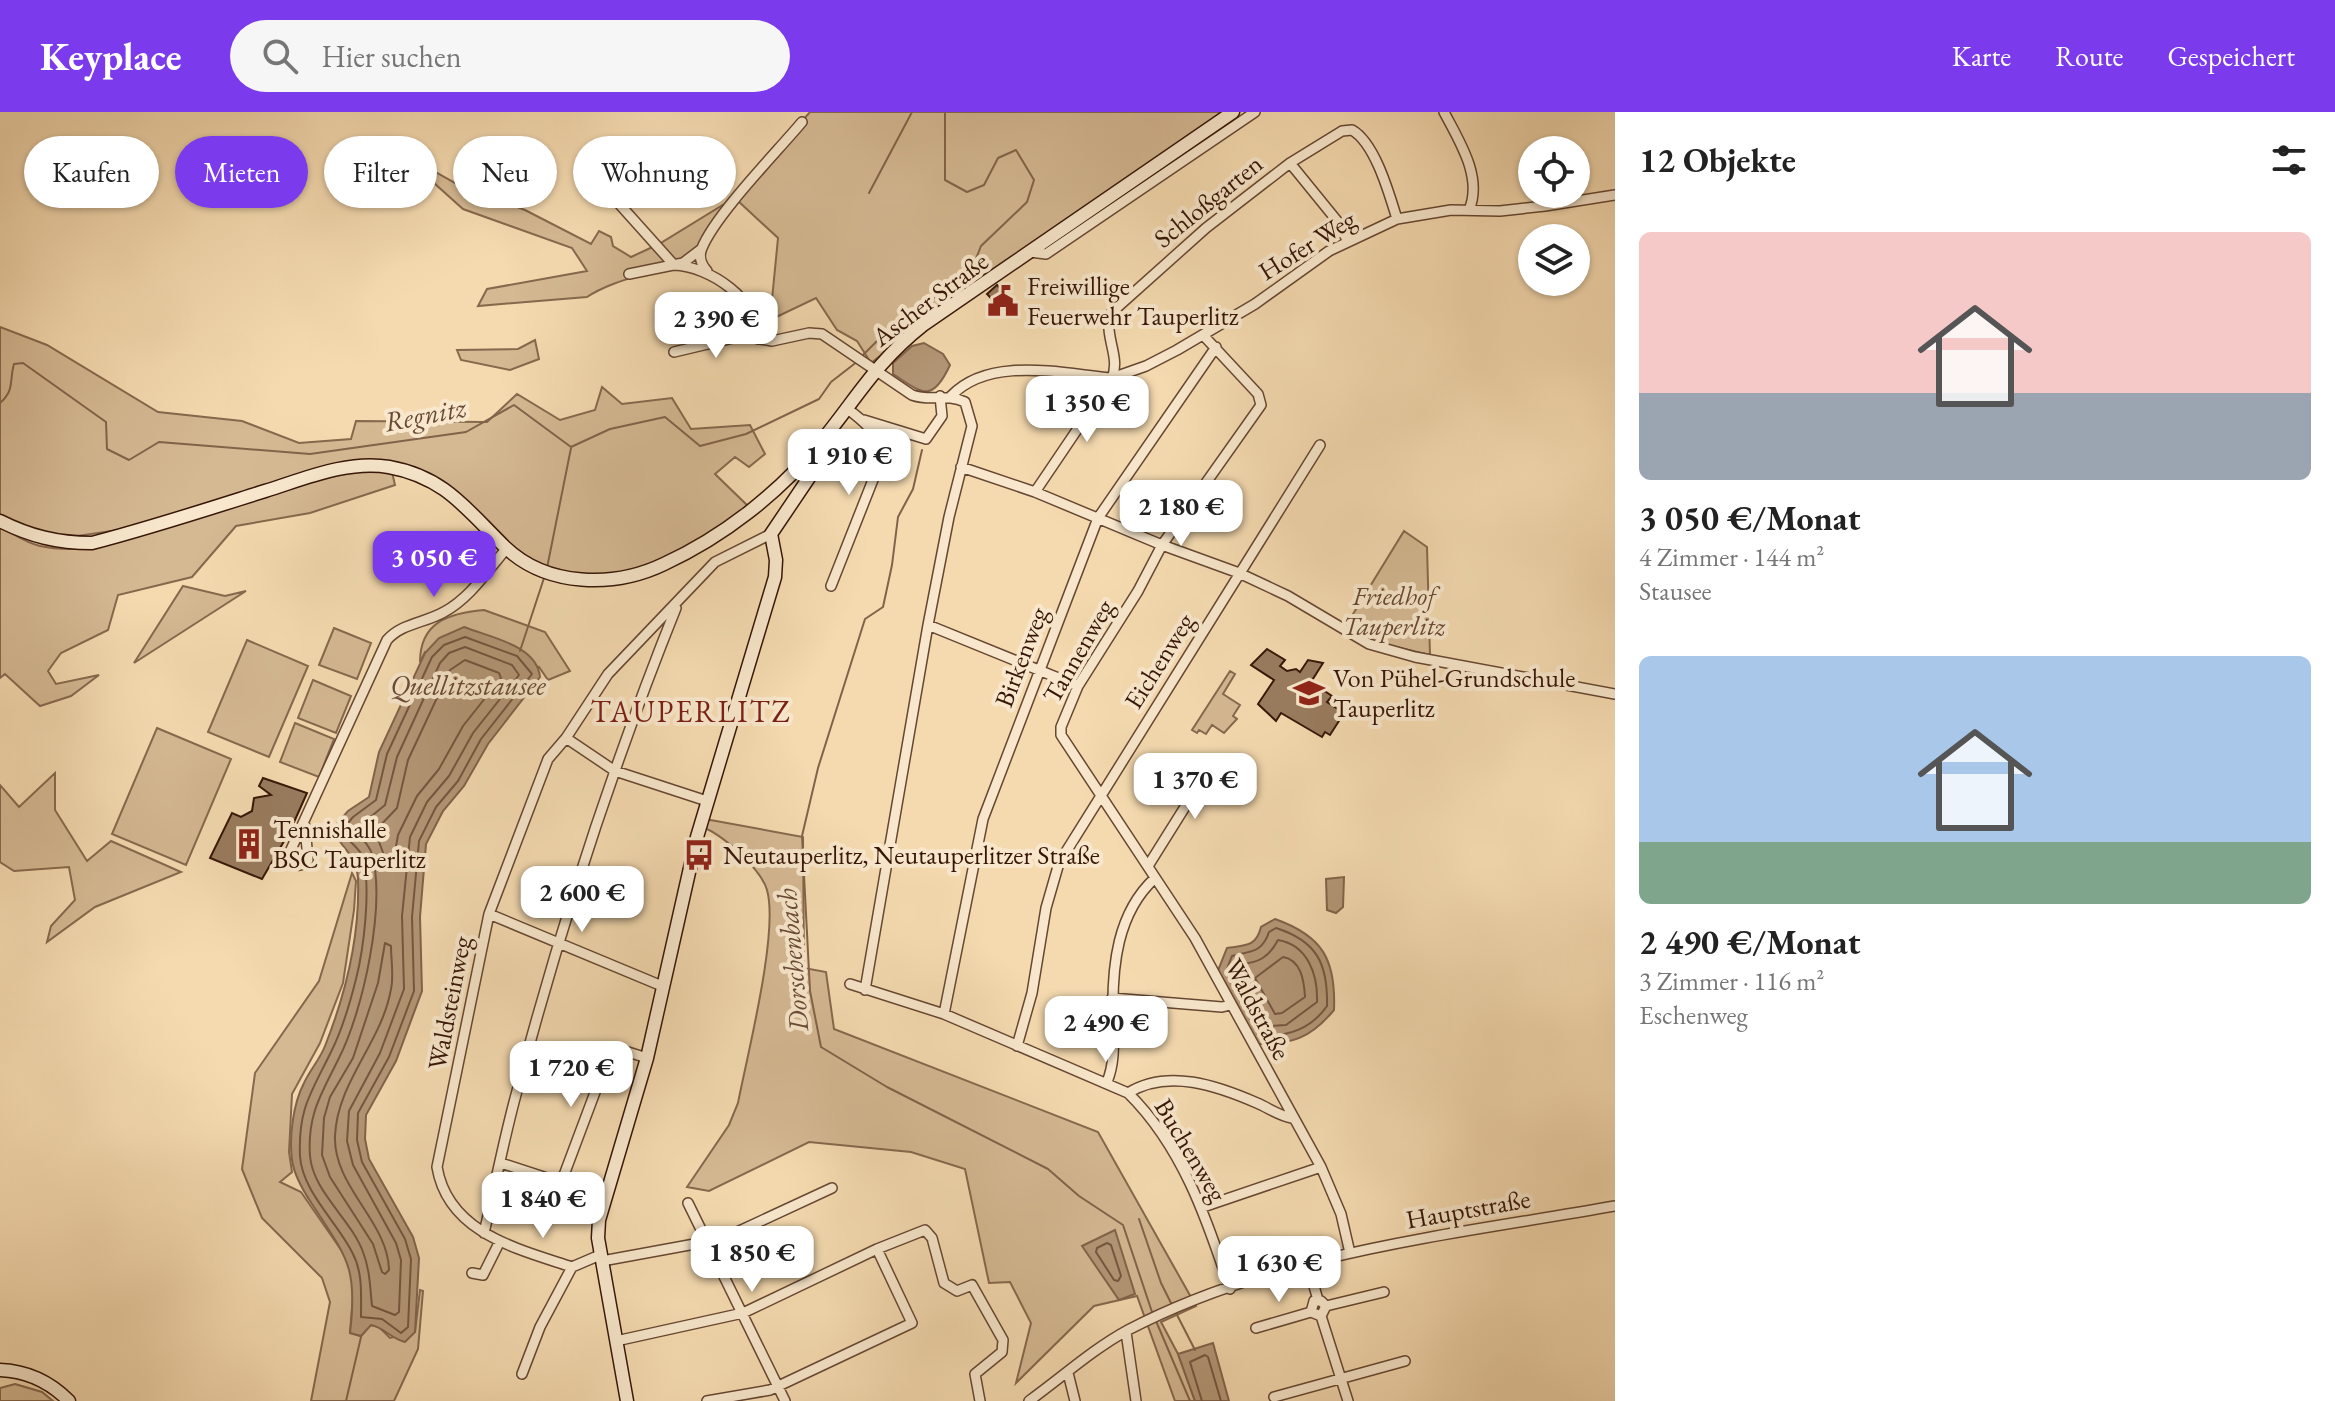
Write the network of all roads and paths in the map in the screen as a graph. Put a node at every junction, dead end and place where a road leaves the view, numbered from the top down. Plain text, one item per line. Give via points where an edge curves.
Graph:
1 (1233, 112) edge
2 (1255, 112) edge
3 (1444, 112) edge
4 (802, 122) dead end
5 (1290, 163) junction
6 (1615, 195) edge
7 (623, 208) edge
8 (1469, 210) junction
9 (1397, 219) junction
10 (1347, 240) junction
11 (702, 247) junction
12 (1030, 252) junction
13 (674, 265) junction
14 (709, 273) junction
15 (629, 274) dead end
16 (1203, 335) junction
17 (758, 339) junction
18 (1216, 347) junction
19 (674, 352) dead end
20 (868, 366) junction
21 (1112, 378) junction
22 (946, 396) junction
23 (846, 408) junction
24 (862, 420) junction
25 (821, 442) junction
26 (1320, 445) dead end
27 (961, 467) junction
28 (1035, 492) junction
29 (1098, 518) junction
30 (0, 521) edge
31 (771, 534) junction
32 (1162, 545) junction
33 (507, 548) junction
34 (1239, 573) junction
35 (831, 586) dead end
36 (677, 605) junction
37 (928, 625) junction
38 (1039, 668) junction
39 (1078, 686) junction
40 (1615, 694) edge
41 (566, 738) junction
42 (1215, 759) dead end
43 (615, 771) junction
44 (1101, 798) junction
45 (707, 801) junction
46 (305, 826) dead end
47 (1148, 866) junction
48 (1155, 878) junction
49 (489, 914) junction
50 (560, 942) junction
51 (850, 984) dead end
52 (662, 986) junction
53 (865, 990) junction
54 (1112, 998) junction
55 (1230, 1005) junction
56 (944, 1014) junction
57 (1017, 1046) junction
58 (647, 1058) junction
59 (1107, 1082) junction
60 (1128, 1093) junction
61 (1292, 1118) junction
62 (501, 1163) junction
63 (1321, 1167) junction
64 (561, 1183) junction
65 (832, 1188) dead end
66 (605, 1197) junction
67 (688, 1203) dead end
68 (1615, 1206) edge
69 (1203, 1207) junction
70 (484, 1233) junction
71 (709, 1242) junction
72 (499, 1243) junction
73 (877, 1249) junction
74 (1350, 1253) junction
75 (601, 1258) junction
76 (1306, 1265) junction
77 (572, 1267) junction
78 (472, 1273) dead end
79 (1230, 1289) junction
80 (1384, 1292) dead end
81 (1318, 1307) junction
82 (743, 1313) junction
83 (1256, 1328) dead end
84 (1126, 1332) junction
85 (616, 1341) junction
86 (1405, 1361) dead end
87 (0, 1370) edge
88 (1068, 1373) junction
89 (522, 1374) dead end
90 (1342, 1379) junction
91 (778, 1386) junction
92 (1274, 1397) dead end
93 (69, 1401) edge
94 (627, 1401) edge
95 (707, 1401) edge
96 (785, 1401) edge
97 (980, 1401) edge
98 (1029, 1401) edge
99 (1075, 1401) edge
100 (1136, 1401) edge
101 (1348, 1401) edge

1 - 12 street, Ascher Straße
2 - 12 street via 1046,254
3 - 8 street via 1470,165 1474,185
4 - 11 street
5 - 9 street, Schloßgarten via 1352,130 1364,139
5 - 10 street
5 - 21 street, Schloßgarten via 1206,228 1111,313 1107,329 1116,364
6 - 8 street, Hofer Weg via 1500,211
7 - 13 street
8 - 9 street, Hofer Weg
9 - 10 street, Hofer Weg
10 - 16 street, Hofer Weg
11 - 13 street
11 - 14 street via 700,260
12 - 20 street, Ascher Straße
13 - 14 street
13 - 15 street
14 - 17 street via 748,307 758,324
16 - 18 street, Tannenweg
16 - 21 street, Hofer Weg
17 - 19 street via 733,338
17 - 20 street via 822,334
18 - 29 street, Birkenweg
18 - 32 street, Tannenweg via 1262,401
20 - 22 street via 912,395
20 - 23 street, Ascher Straße
21 - 22 street, Hofer Weg via 1008,371 983,376
21 - 28 street
22 - 24 street via 942,416 926,439
22 - 27 street via 965,402 970,412 972,426
23 - 24 street
23 - 25 street, Ascher Straße
24 - 35 street via 882,447 882,457
25 - 31 street via 827,451
25 - 33 street, Ascher Straße via 769,496 662,565 620,577 569,580
26 - 34 street, Eichenweg
27 - 28 street
27 - 37 street
28 - 29 street
29 - 32 street
29 - 38 street, Birkenweg
30 - 33 street, Ascher Straße via 61,543 92,543 333,471 386,466 414,473 461,500
31 - 36 street, Waldsteinweg via 715,562
31 - 45 street via 775,577
32 - 34 street
32 - 39 street, Tannenweg
33 - 46 street via 456,604 387,640
34 - 40 street via 1369,644
34 - 44 street, Eichenweg
36 - 41 street, Waldsteinweg via 608,674
36 - 43 street
37 - 38 street
37 - 53 street
38 - 39 street
38 - 56 street, Birkenweg via 983,819
39 - 44 street, Tannenweg via 1061,735
41 - 43 street
41 - 49 street, Waldsteinweg via 537,780
42 - 47 street
43 - 45 street
43 - 50 street
44 - 47 street, Waldstraße
44 - 57 street, Eichenweg via 1052,883
45 - 52 street
47 - 48 street, Waldstraße
48 - 54 street via 1131,909 1121,936
48 - 55 street, Waldstraße
49 - 50 street
49 - 70 street, Waldsteinweg via 437,1167 452,1205
50 - 52 street
50 - 62 street
51 - 53 street, Buchenweg
52 - 58 street
53 - 56 street, Buchenweg
54 - 55 street
54 - 59 street via 1114,1056
55 - 61 street, Waldstraße
56 - 57 street, Buchenweg
57 - 59 street, Buchenweg
58 - 64 street via 612,1047
58 - 66 street
59 - 60 street, Buchenweg
60 - 61 street via 1149,1083 1187,1081
60 - 69 street, Buchenweg via 1160,1133
61 - 63 street, Waldstraße
62 - 64 street
62 - 70 street
63 - 69 street
63 - 74 street, Waldstraße
64 - 66 street
65 - 71 street
66 - 75 street via 599,1220
67 - 71 street
68 - 74 street, Hauptstraße
69 - 79 street, Buchenweg
70 - 72 street, Waldsteinweg
71 - 75 street
71 - 82 street
72 - 77 street, Waldsteinweg
72 - 78 street via 483,1275
73 - 82 street
73 - 91 street via 912,1323
73 - 97 street via 925,1230 944,1283 957,1291 972,1285 1003,1340 1002,1352 975,1374
74 - 76 street, Hauptstraße
75 - 77 street
75 - 85 street
76 - 79 street, Hauptstraße
76 - 81 street
77 - 89 street
79 - 84 street, Hauptstraße
80 - 81 street
81 - 83 street
81 - 90 street
82 - 85 street
82 - 91 street
84 - 88 street, Hauptstraße
84 - 100 street
85 - 94 street
86 - 90 street
87 - 93 street via 40,1379
88 - 98 street, Hauptstraße
88 - 99 street
90 - 92 street
90 - 101 street
91 - 95 street
91 - 96 street

